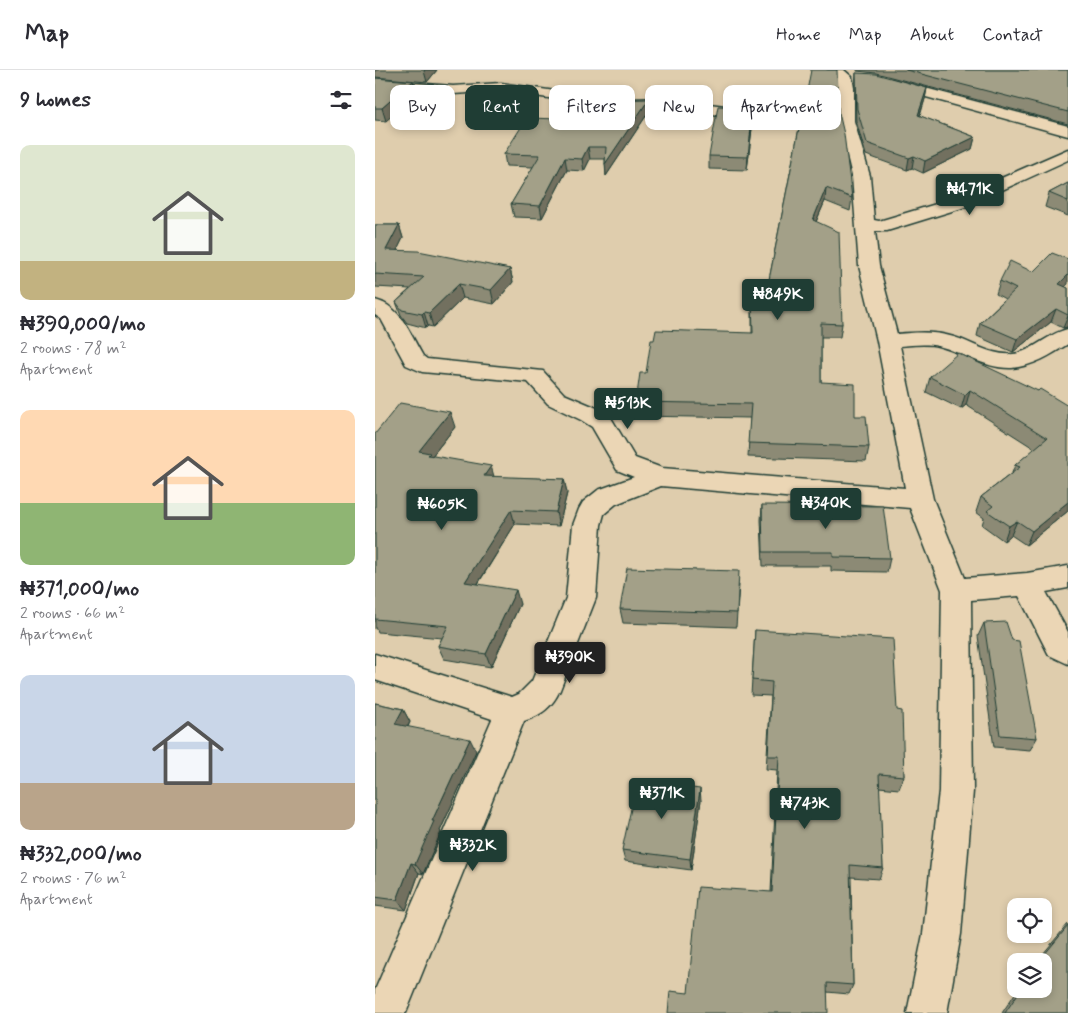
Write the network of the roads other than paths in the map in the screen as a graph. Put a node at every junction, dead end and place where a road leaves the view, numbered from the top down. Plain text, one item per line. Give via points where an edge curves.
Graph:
1 (847, 74) edge
2 (876, 79) edge
3 (375, 84) edge
4 (847, 121) junction
5 (1068, 131) edge
6 (1068, 154) edge
7 (864, 223) junction
8 (375, 306) edge
9 (1068, 335) edge
10 (888, 341) junction
11 (659, 477) junction
12 (920, 499) junction
13 (1068, 577) edge
14 (1027, 584) junction
15 (956, 590) junction
16 (1068, 651) edge
17 (375, 667) edge
18 (512, 710) junction
19 (386, 1013) edge
20 (927, 1013) edge

1 - 4 street
2 - 5 street
3 - 4 street via 453,90 501,86 600,104 663,102 725,111 767,107 811,109
4 - 7 street via 861,176
6 - 7 street via 959,203 880,227
7 - 10 street via 869,266
8 - 11 street via 389,315 414,360 422,365 535,376 556,399 601,422 626,464
9 - 10 street via 1014,362 991,360 935,338
10 - 12 street
11 - 12 street
11 - 18 street via 607,497 592,509 587,525 581,598 544,690 530,705
12 - 15 street
13 - 14 street
14 - 15 street
14 - 16 street via 1060,646
15 - 20 street via 956,791 941,934
17 - 18 street
18 - 19 street

